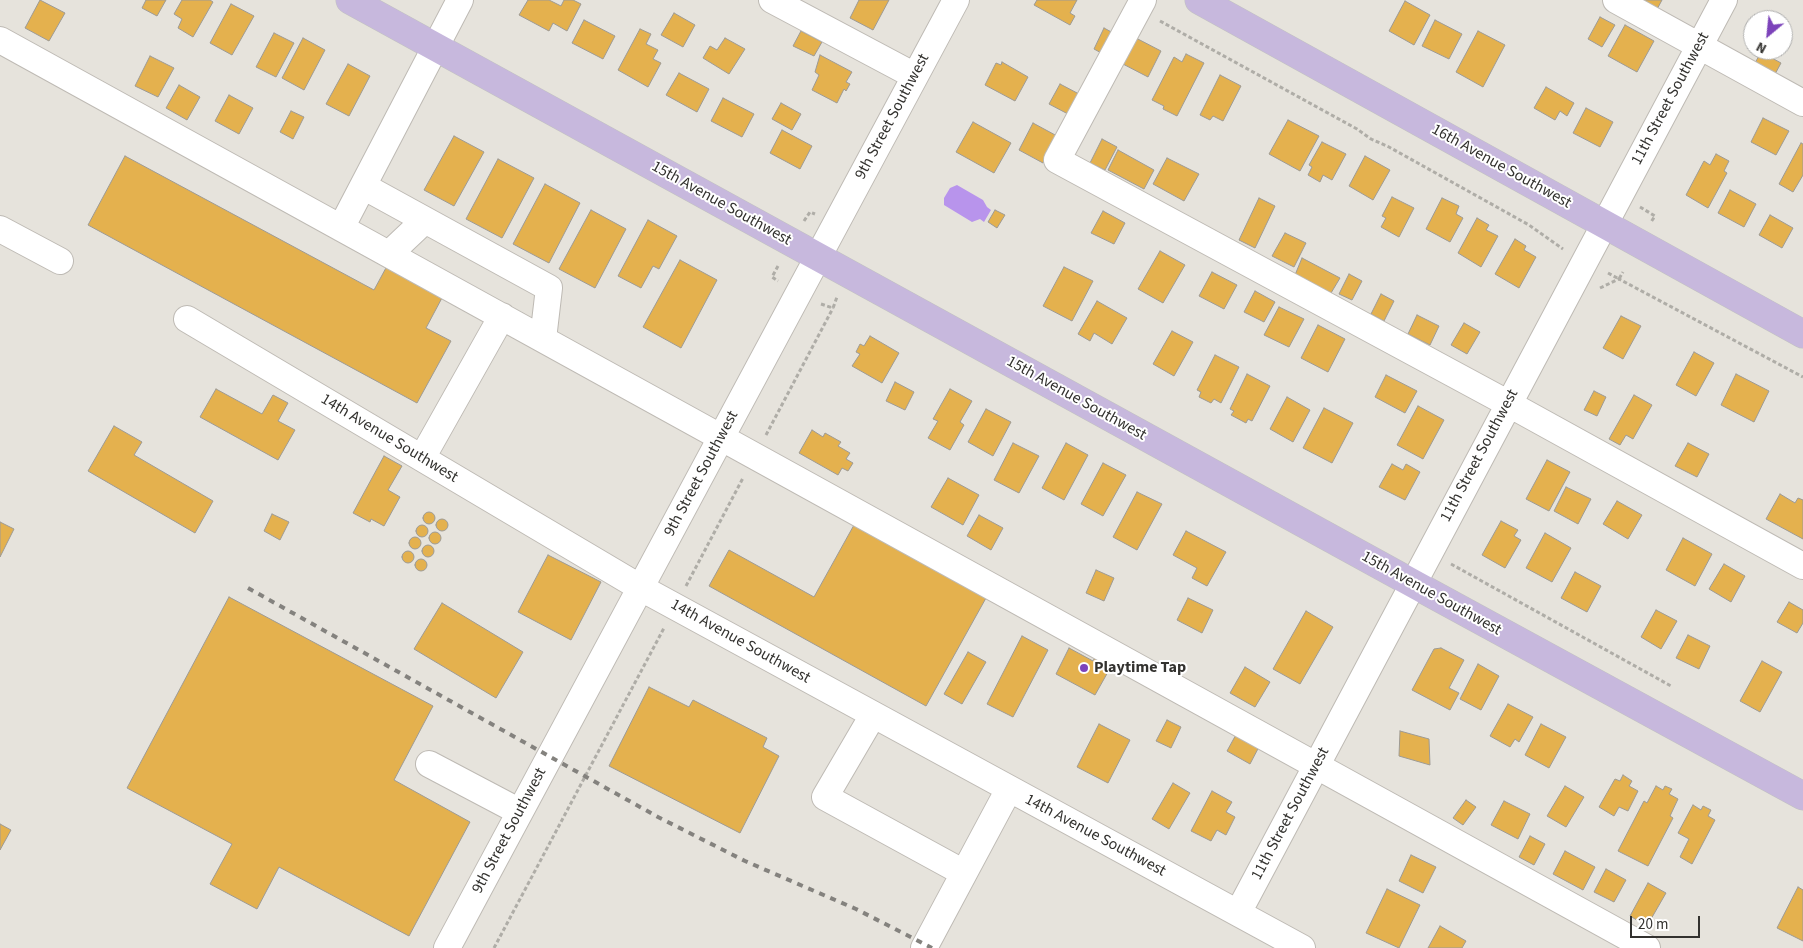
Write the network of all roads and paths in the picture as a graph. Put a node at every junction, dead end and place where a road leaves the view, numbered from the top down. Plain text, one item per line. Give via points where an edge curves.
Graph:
1 (350, 0) edge
2 (460, 0) edge
3 (772, 0) edge
4 (956, 0) edge
5 (1199, 0) edge
6 (1616, 0) edge
7 (1724, 0) edge
8 (1141, 4) edge
9 (0, 40) edge
10 (1700, 46) junction
11 (435, 47) junction
12 (915, 76) junction
13 (1803, 103) edge
14 (363, 186) junction
15 (1640, 207) dead end
16 (820, 216) dead end
17 (425, 220) junction
18 (802, 223) dead end
19 (1604, 224) junction
20 (1650, 225) dead end
21 (341, 228) junction
22 (0, 229) edge
23 (389, 254) junction
24 (1569, 254) dead end
25 (818, 257) junction
26 (60, 261) dead end
27 (778, 266) dead end
28 (1623, 272) dead end
29 (1608, 273) dead end
30 (780, 282) dead end
31 (837, 297) dead end
32 (818, 302) dead end
33 (502, 316) junction
34 (187, 319) dead end
35 (1803, 334) edge
36 (543, 339) junction
37 (1508, 404) junction
38 (721, 437) junction
39 (422, 458) junction
40 (1803, 566) edge
41 (1412, 583) junction
42 (640, 588) junction
43 (667, 623) dead end
44 (873, 715) junction
45 (429, 764) dead end
46 (1316, 765) junction
47 (1009, 789) junction
48 (1803, 796) edge
49 (520, 812) junction
50 (964, 874) junction
51 (1238, 913) junction
52 (448, 948) edge
53 (494, 948) edge
54 (924, 948) edge
55 (1302, 948) edge
56 (1648, 948) edge

1 - 11 main road, 15th Avenue Southwest
2 - 11 street
3 - 12 street
4 - 12 street, 9th Street Southwest
5 - 19 main road, 16th Avenue Southwest
6 - 10 street
7 - 10 street, 11th Street Southwest
8 - 24 path via 1371,139 1529,225
8 - 37 street via 1057,160
9 - 21 street
10 - 13 street
10 - 19 street, 11th Street Southwest
11 - 14 street
11 - 25 main road, 15th Avenue Southwest
12 - 25 street, 9th Street Southwest
14 - 17 street
14 - 21 street
15 - 20 path via 1655,216
16 - 18 path via 810,212
17 - 23 street
17 - 36 street via 549,288
19 - 35 main road, 16th Avenue Southwest
19 - 37 street, 11th Street Southwest
21 - 23 street
22 - 26 street
23 - 33 street
25 - 38 street, 9th Street Southwest
25 - 41 main road, 15th Avenue Southwest
27 - 30 path via 772,277
28 - 29 path via 1619,279
31 - 32 path via 833,308
33 - 36 street
33 - 39 street
34 - 39 street, 14th Avenue Southwest
36 - 38 street
37 - 40 street
37 - 41 street, 11th Street Southwest
38 - 42 street, 9th Street Southwest
38 - 46 street
39 - 42 street, 14th Avenue Southwest
41 - 46 street, 11th Street Southwest
41 - 48 main road, 15th Avenue Southwest
42 - 44 street, 14th Avenue Southwest
42 - 49 street, 9th Street Southwest
43 - 53 path
44 - 47 street, 14th Avenue Southwest
44 - 50 street via 825,797
45 - 49 street
46 - 51 street, 11th Street Southwest
46 - 56 street
47 - 50 street
47 - 51 street, 14th Avenue Southwest
49 - 52 street, 9th Street Southwest
50 - 54 street
51 - 55 street, 14th Avenue Southwest

